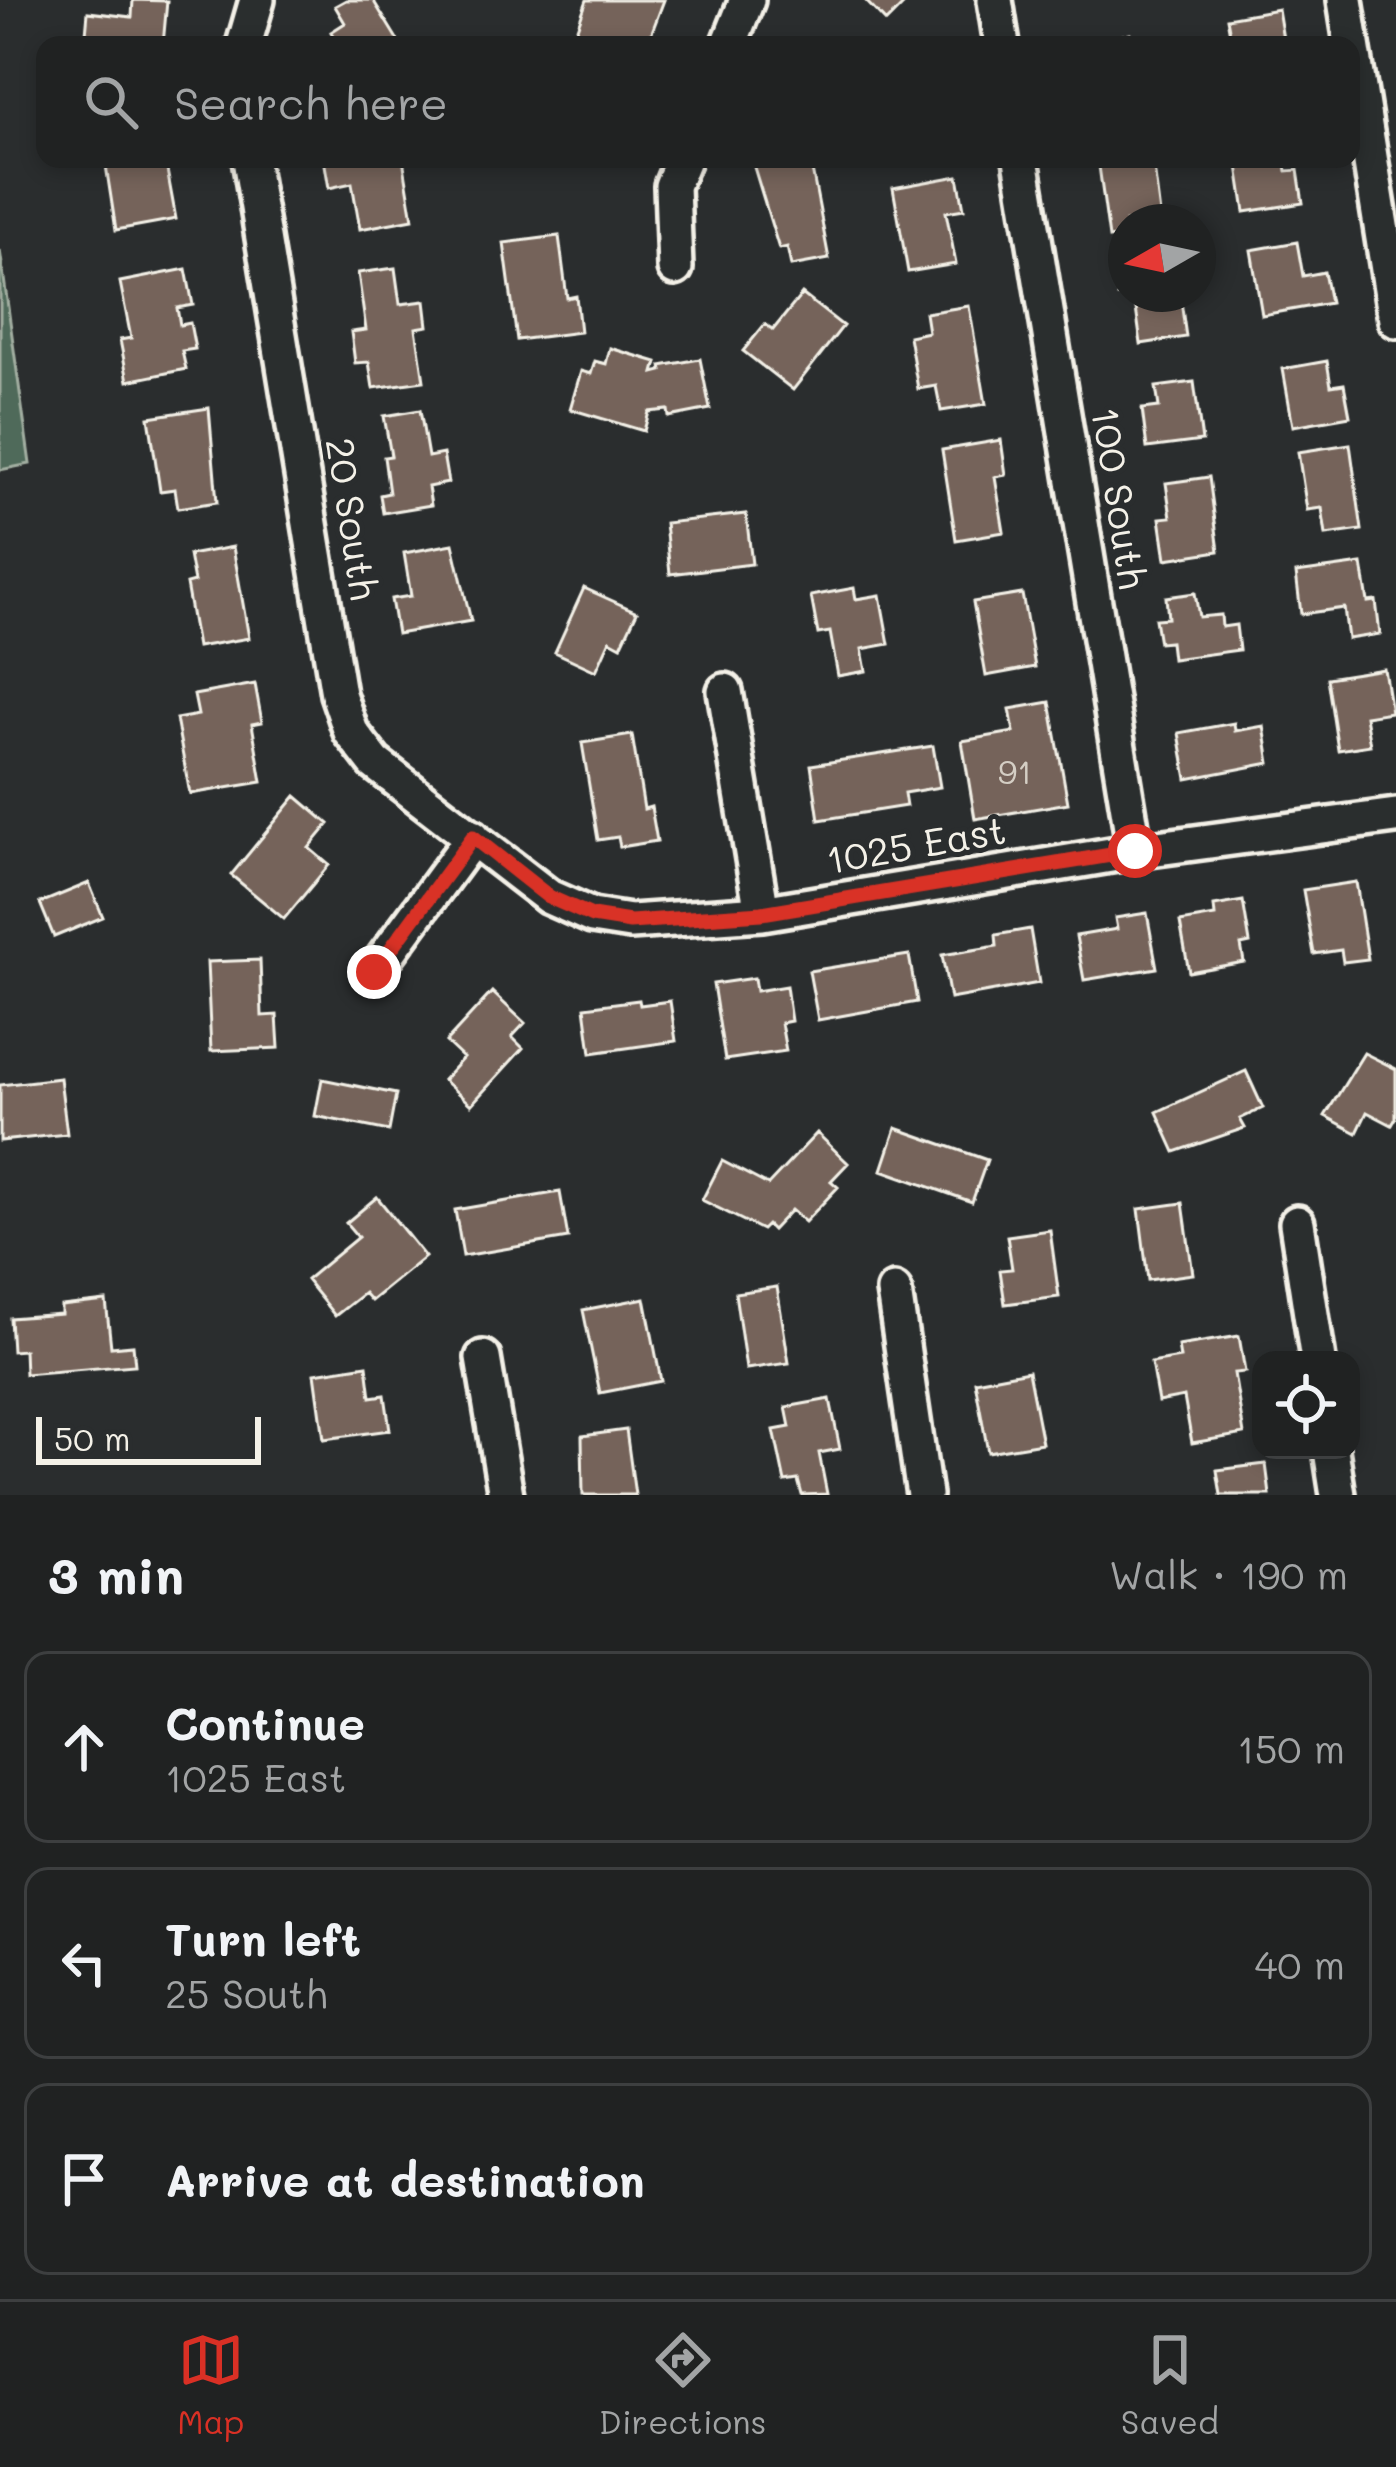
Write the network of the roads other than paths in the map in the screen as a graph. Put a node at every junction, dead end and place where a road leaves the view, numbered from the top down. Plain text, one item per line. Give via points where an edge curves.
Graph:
1 (257, 0) edge
2 (747, 0) edge
3 (994, 0) edge
4 (1345, 0) edge
5 (247, 36) edge
6 (732, 36) edge
7 (1000, 36) edge
8 (1351, 36) edge
9 (1360, 94) edge
10 (251, 168) edge
11 (679, 168) edge
12 (1022, 168) edge
13 (675, 268) dead end
14 (1396, 320) edge
15 (725, 691) dead end
16 (1396, 816) edge
17 (473, 837) junction
18 (1135, 851) junction
19 (762, 913) junction
20 (374, 972) dead end
21 (1297, 1223) dead end
22 (894, 1291) dead end
23 (1317, 1351) edge
24 (483, 1358) dead end
25 (1332, 1459) edge
26 (506, 1495) edge
27 (924, 1495) edge
28 (1338, 1495) edge

1 - 5 street
2 - 6 street
3 - 7 street
4 - 8 street
9 - 14 street
10 - 17 street, 20 South via 338,694 351,732 375,763
11 - 13 street via 672,186
12 - 18 street, 100 South
15 - 19 street
16 - 18 street, 1025 East
17 - 19 street, 1025 East via 549,897 592,916 630,922
17 - 20 street
18 - 19 street, 1025 East
21 - 23 street
22 - 27 street
24 - 26 street
25 - 28 street

